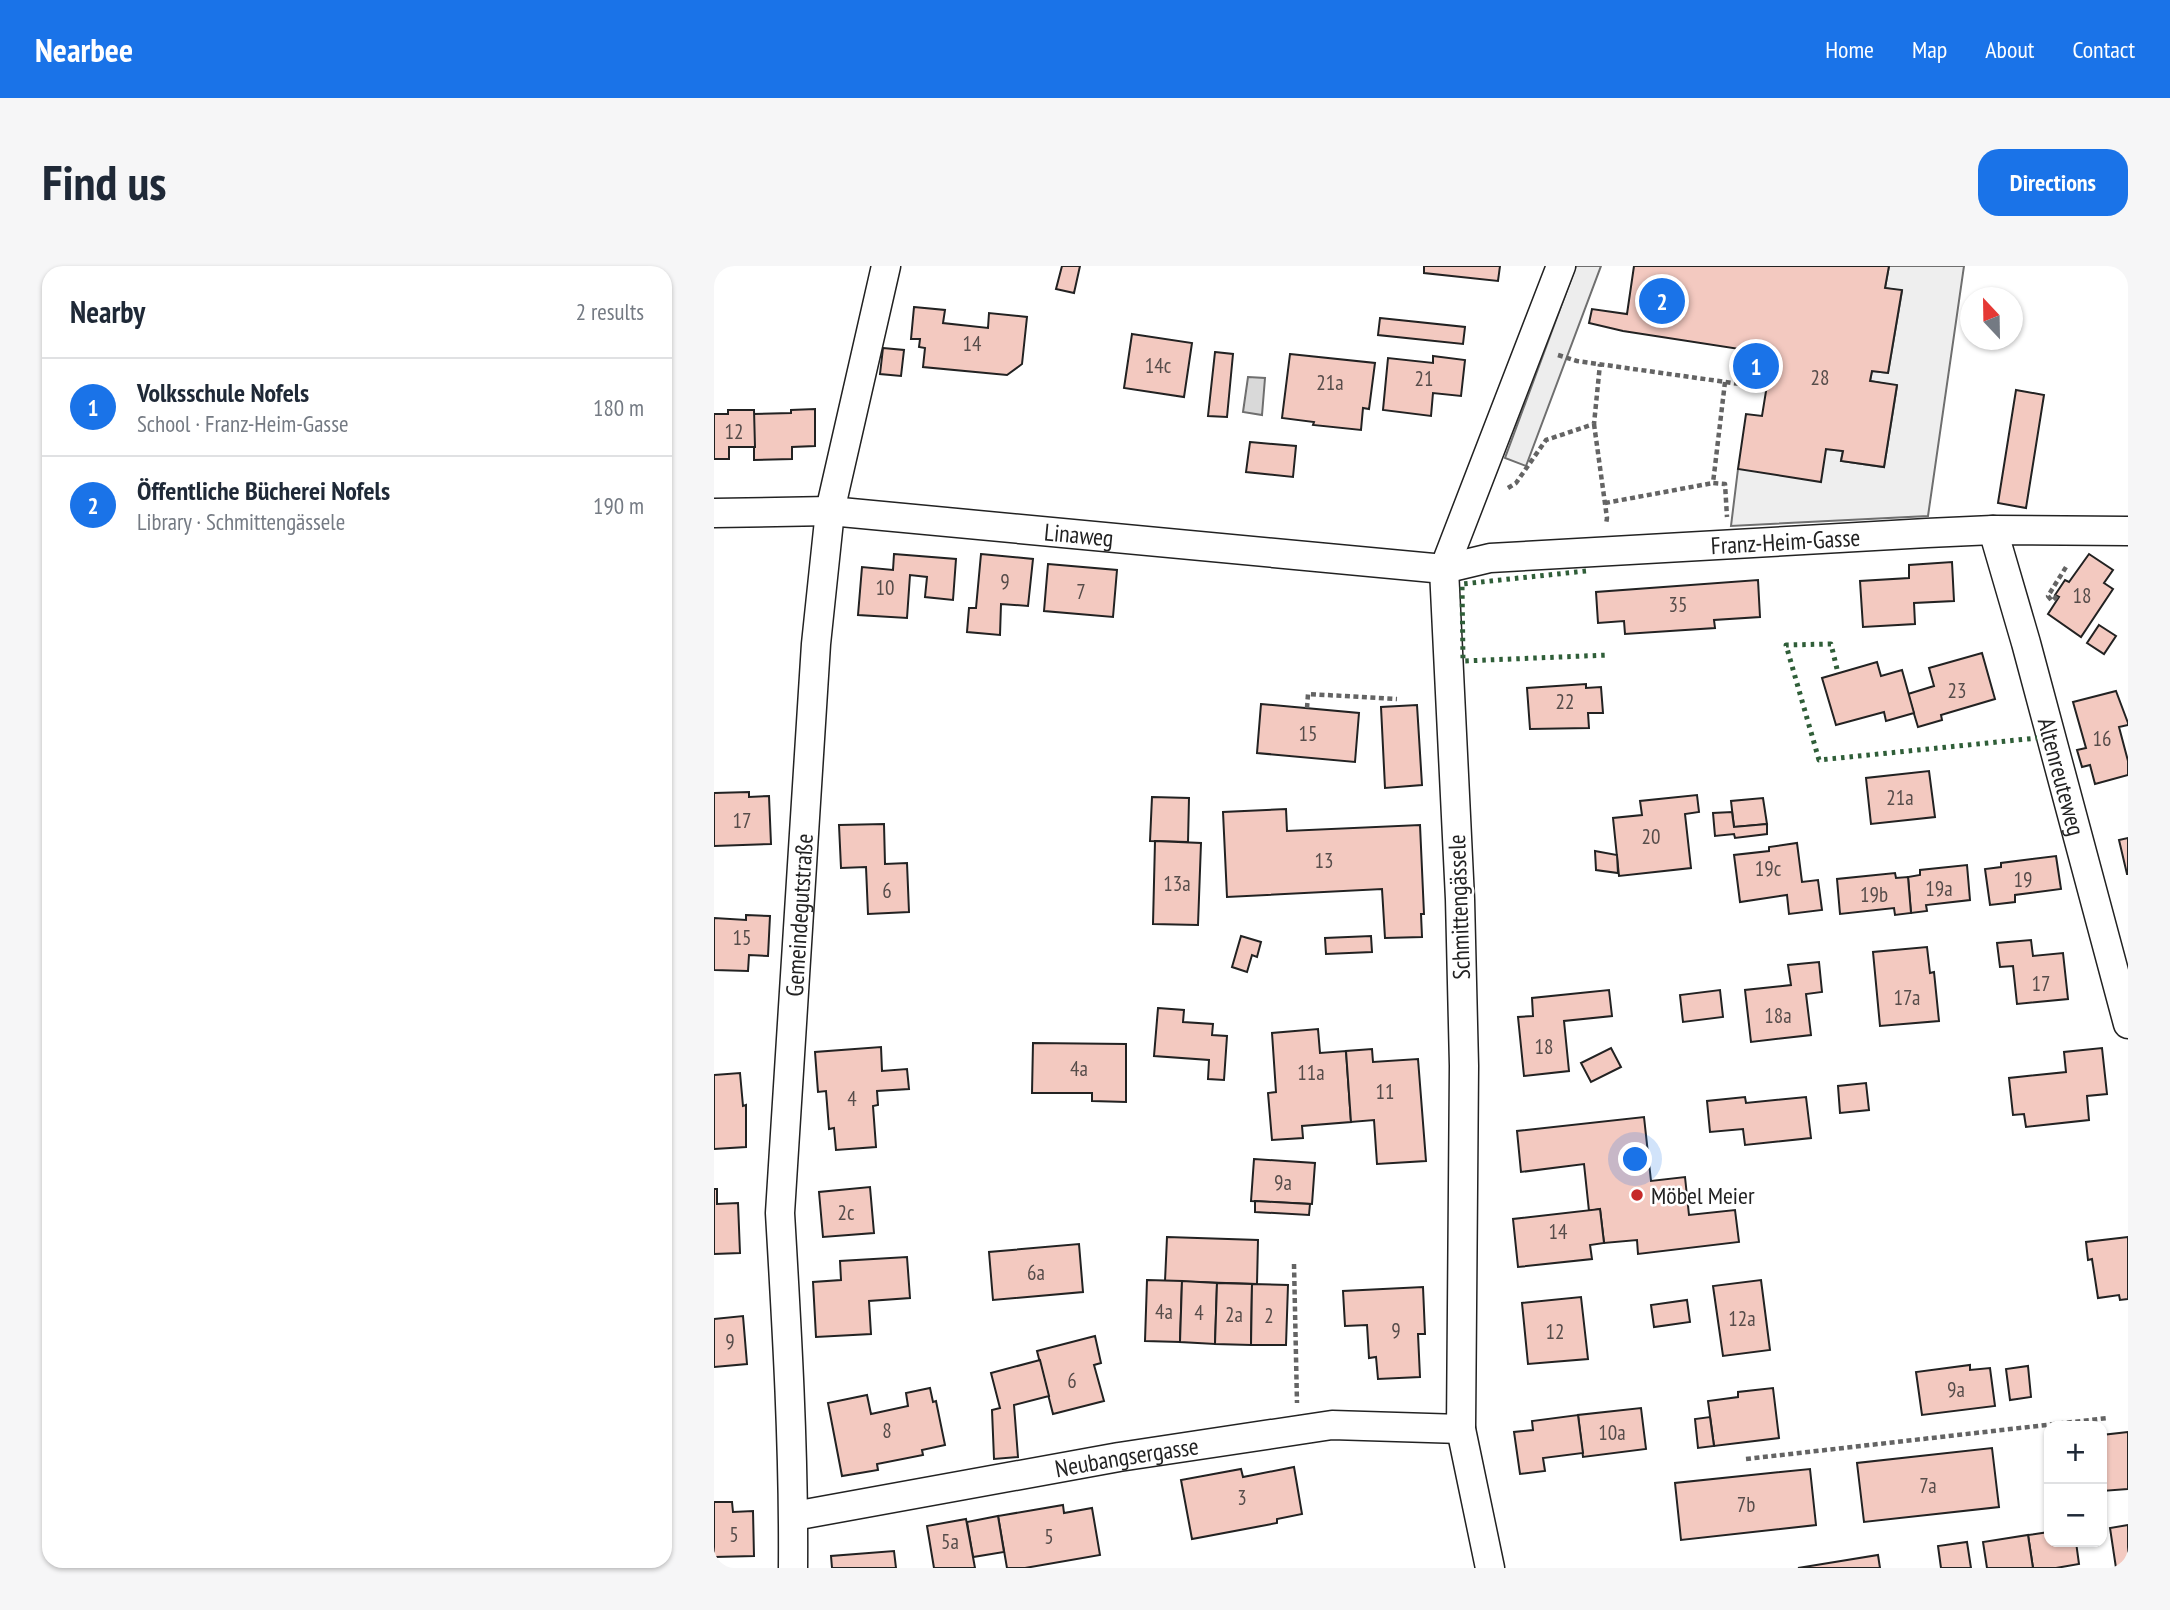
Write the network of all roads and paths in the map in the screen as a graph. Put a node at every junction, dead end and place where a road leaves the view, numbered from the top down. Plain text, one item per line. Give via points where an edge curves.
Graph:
1 (886, 266) edge
2 (1561, 266) edge
3 (1531, 346) junction
4 (1600, 364) junction
5 (1725, 382) junction
6 (1761, 387) dead end
7 (1594, 424) junction
8 (1713, 482) junction
9 (1474, 492) junction
10 (1605, 503) junction
11 (830, 512) junction
12 (714, 513) edge
13 (1993, 530) junction
14 (2128, 531) edge
15 (1728, 545) junction
16 (1598, 552) junction
17 (2066, 567) dead end
18 (1444, 569) junction
19 (2057, 596) dead end
20 (1397, 699) dead end
21 (1307, 708) dead end
22 (2128, 1024) edge
23 (1294, 1264) dead end
24 (2108, 1418) dead end
25 (1461, 1429) junction
26 (1298, 1430) junction
27 (1746, 1460) dead end
28 (793, 1516) junction
29 (793, 1568) edge
30 (1490, 1568) edge

1 - 11 street, Gemeindegutstraße
2 - 3 street, Schmittengässele
3 - 4 path
3 - 9 street, Schmittengässele
4 - 5 path
4 - 7 path
5 - 6 path
5 - 8 path
7 - 9 path via 1546,440 1516,483 1493,497
7 - 10 path
8 - 10 path
8 - 15 path via 1725,484
9 - 18 street, Schmittengässele
10 - 16 path via 1607,518
11 - 12 street, Linaweg
11 - 18 street, Linaweg
11 - 28 street, Gemeindegutstraße via 816,644 780,1213
13 - 14 street, Franz-Heim-Gasse
13 - 15 street, Franz-Heim-Gasse
13 - 22 street, Altenreuteweg
15 - 16 street, Franz-Heim-Gasse
16 - 18 street, Franz-Heim-Gasse via 1490,558
17 - 19 path via 2048,596 2052,601
18 - 25 street, Schmittengässele via 1464,1066
20 - 21 path via 1308,694
23 - 26 path
24 - 27 path
25 - 26 street, Neubangsergasse via 1332,1425
25 - 30 street, Schmittengässele
26 - 28 street, Neubangsergasse
28 - 29 street, Gemeindegutstraße

